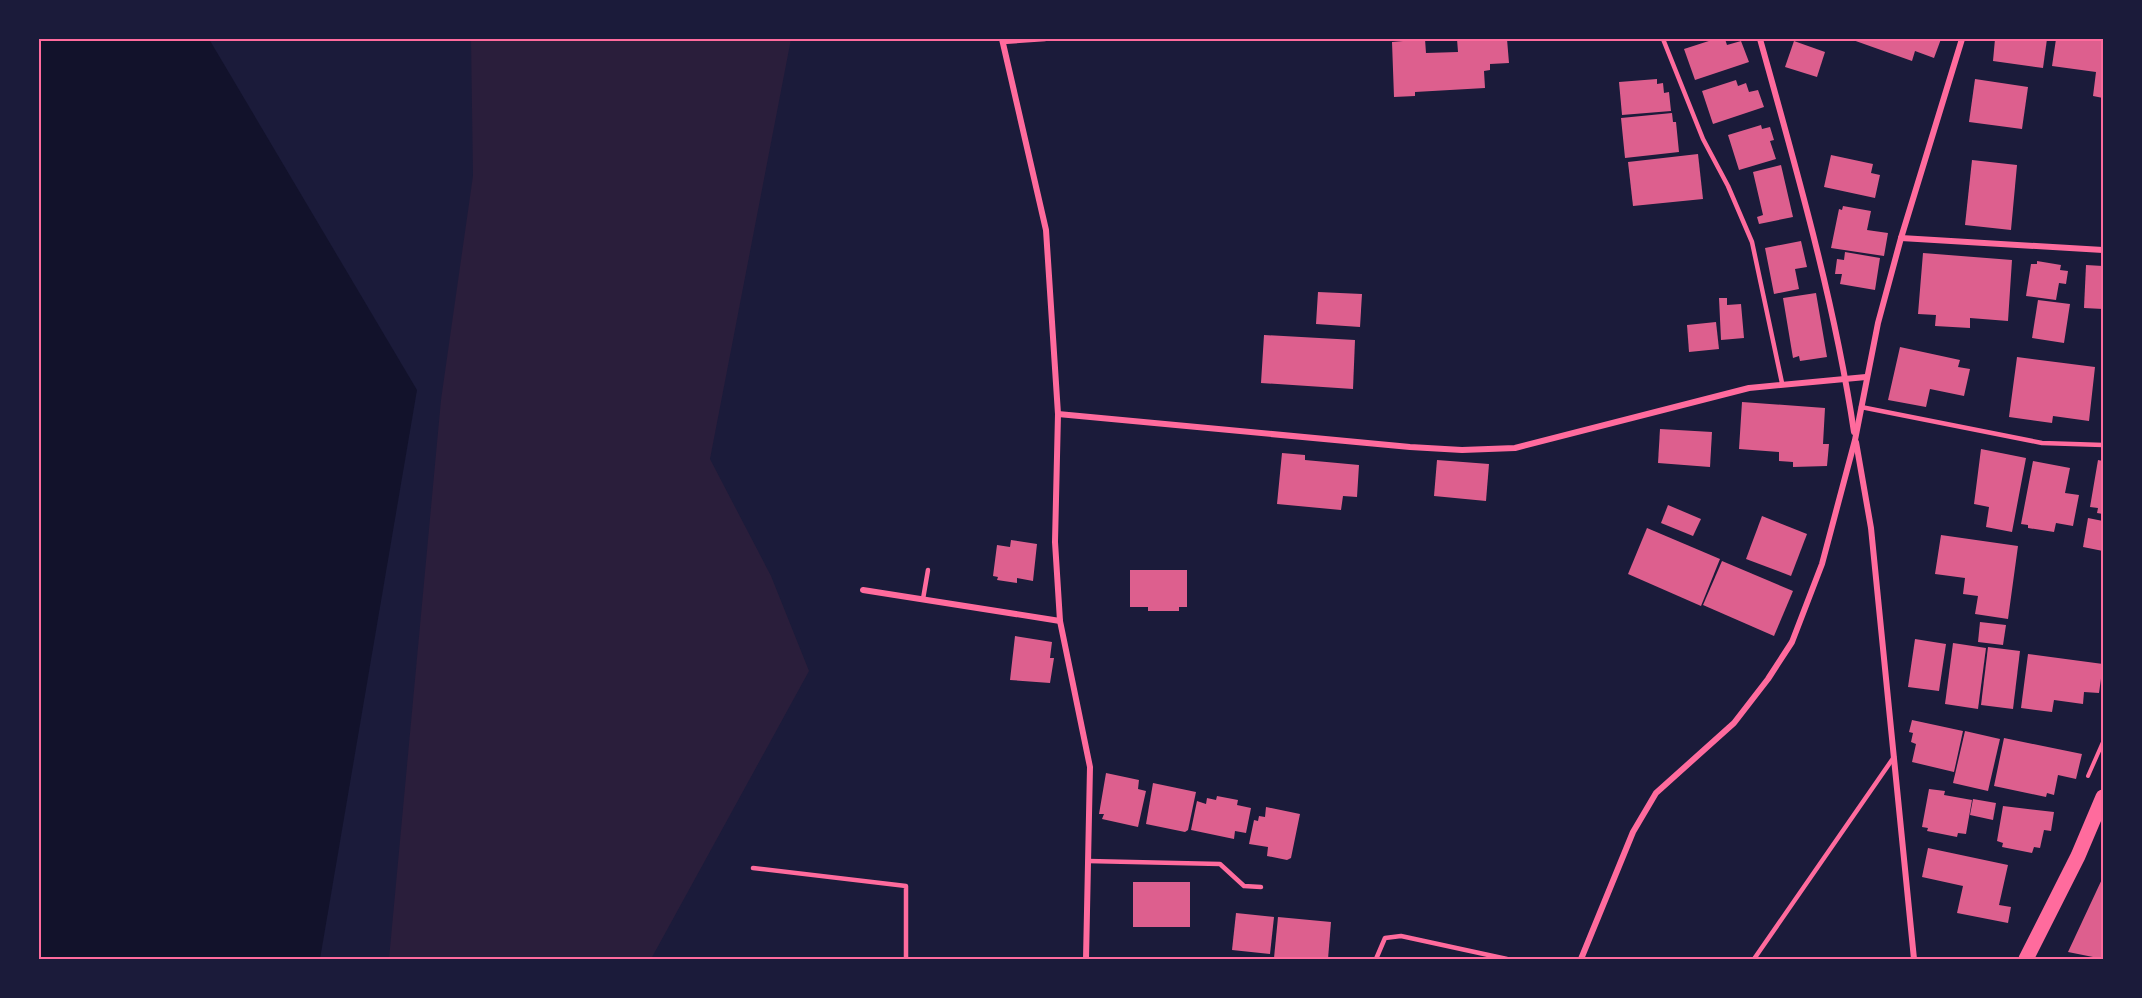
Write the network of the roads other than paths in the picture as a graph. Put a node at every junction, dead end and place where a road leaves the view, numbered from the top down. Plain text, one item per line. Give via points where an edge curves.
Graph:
1 (1045, 39) edge
2 (1663, 39) edge
3 (1761, 39) edge
4 (1962, 39) edge
5 (1003, 40) edge
6 (1901, 238) junction
7 (2103, 250) edge
8 (1866, 377) junction
9 (1846, 378) junction
10 (1782, 383) junction
11 (1861, 407) junction
12 (1058, 414) junction
13 (1855, 440) junction
14 (2103, 445) edge
15 (928, 570) dead end
16 (863, 590) dead end
17 (923, 599) junction
18 (1060, 621) junction
19 (1894, 757) junction
20 (2103, 797) edge
21 (1088, 861) junction
22 (753, 868) dead end
23 (1261, 887) dead end
24 (906, 959) edge
25 (1086, 959) edge
26 (1376, 959) edge
27 (1507, 959) edge
28 (1581, 959) edge
29 (1754, 959) edge
30 (1914, 959) edge
31 (2026, 959) edge

1 - 5 lane
2 - 10 lane via 1702,139 1752,242
3 - 9 street
4 - 6 street
5 - 12 street via 1046,230
6 - 7 street
6 - 8 street
8 - 9 street
8 - 11 street
9 - 10 street
9 - 13 street
10 - 12 street via 1515,448 1410,447
11 - 13 street
11 - 14 lane via 2042,443
12 - 18 street via 1055,542
13 - 19 street via 1871,528
13 - 28 street via 1822,564 1792,642 1734,723 1656,793 1634,832
15 - 17 lane
16 - 17 street
17 - 18 street
18 - 21 street via 1090,768
19 - 29 lane
19 - 30 street
20 - 31 main road
21 - 23 lane via 1220,864 1244,886
21 - 25 street
22 - 24 lane via 906,886
26 - 27 lane via 1385,938 1401,936

